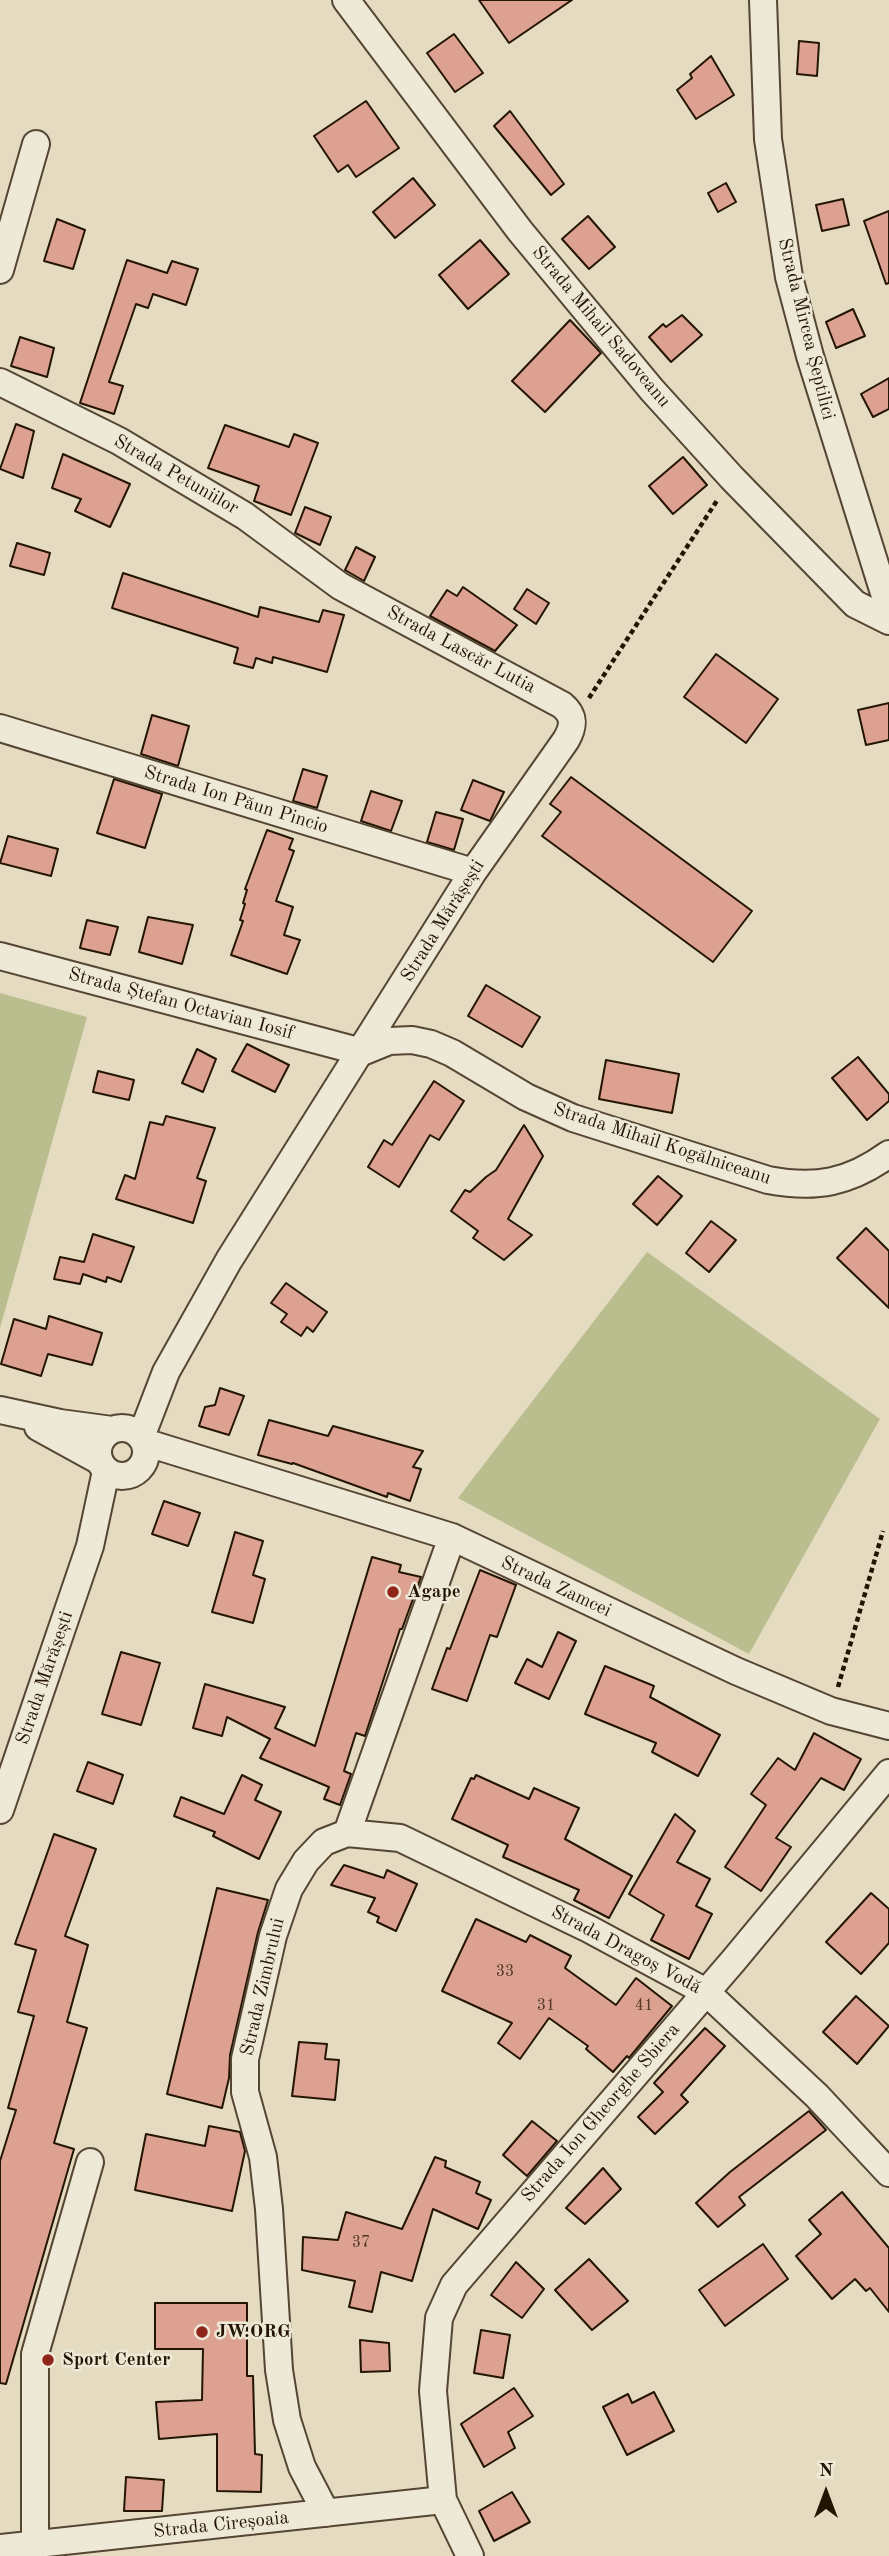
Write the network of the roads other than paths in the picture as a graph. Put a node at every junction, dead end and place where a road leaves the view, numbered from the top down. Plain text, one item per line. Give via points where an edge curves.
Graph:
1 (346, 0) edge
2 (766, 5) edge
3 (36, 144) dead end
4 (0, 270) edge
5 (0, 382) edge
6 (340, 586) joint
7 (889, 609) edge
8 (889, 621) edge
9 (573, 722) joint
10 (0, 728) edge
11 (473, 872) junction
12 (0, 956) edge
13 (362, 1052) junction
14 (889, 1154) edge
15 (6, 1412) edge
16 (125, 1451) junction
17 (452, 1538) junction
18 (889, 1726) edge
19 (889, 1773) edge
20 (0, 1810) edge
21 (347, 1833) junction
22 (706, 1992) junction
23 (90, 2161) dead end
24 (889, 2173) edge
25 (443, 2500) junction
26 (326, 2513) junction
27 (0, 2548) edge
28 (50, 2548) edge
29 (470, 2556) edge

1 - 8 street, Strada Mihail Sadoveanu via 520,231 652,390 855,604
2 - 7 street, Strada Mircea Șeptilici via 768,139 789,277
3 - 4 street
5 - 6 street, Strada Petuniilor via 179,475 246,516
6 - 9 street, Strada Lascăr Lutia via 562,705
9 - 11 street, Strada Mărășești via 566,740
10 - 11 street, Strada Ion Păun Pincio
11 - 13 street, Strada Mărășești
12 - 13 street, Strada Ștefan Octavian Iosif
13 - 14 street, Strada Mihail Kogălniceanu via 389,1041 432,1044 573,1118 768,1180 796,1185 832,1183 860,1173
13 - 16 street, Strada Mărășești via 229,1260
15 - 16 street, Strada Zamcei
16 - 17 street, Strada Zamcei via 216,1465
16 - 20 street, Strada Mărășești
17 - 18 street, Strada Zamcei via 736,1671 831,1711
17 - 21 street
19 - 22 street, Strada Ion Gheorghe Sbiera
21 - 22 street, Strada Dragoș Vodă via 400,1838 589,1928
21 - 26 street, Strada Zimbrului via 324,1843 289,1889 273,1936 245,2059 246,2092 264,2157 279,2370 287,2420 302,2466
22 - 24 street, Strada Dragoș Vodă via 817,2095
22 - 25 street, Strada Ion Gheorghe Sbiera via 454,2285 439,2318 434,2352
23 - 28 street via 35,2354
25 - 26 street, Strada Cireșoaia
25 - 29 street
26 - 28 street, Strada Cireșoaia
27 - 28 street, Strada Cireșoaia

